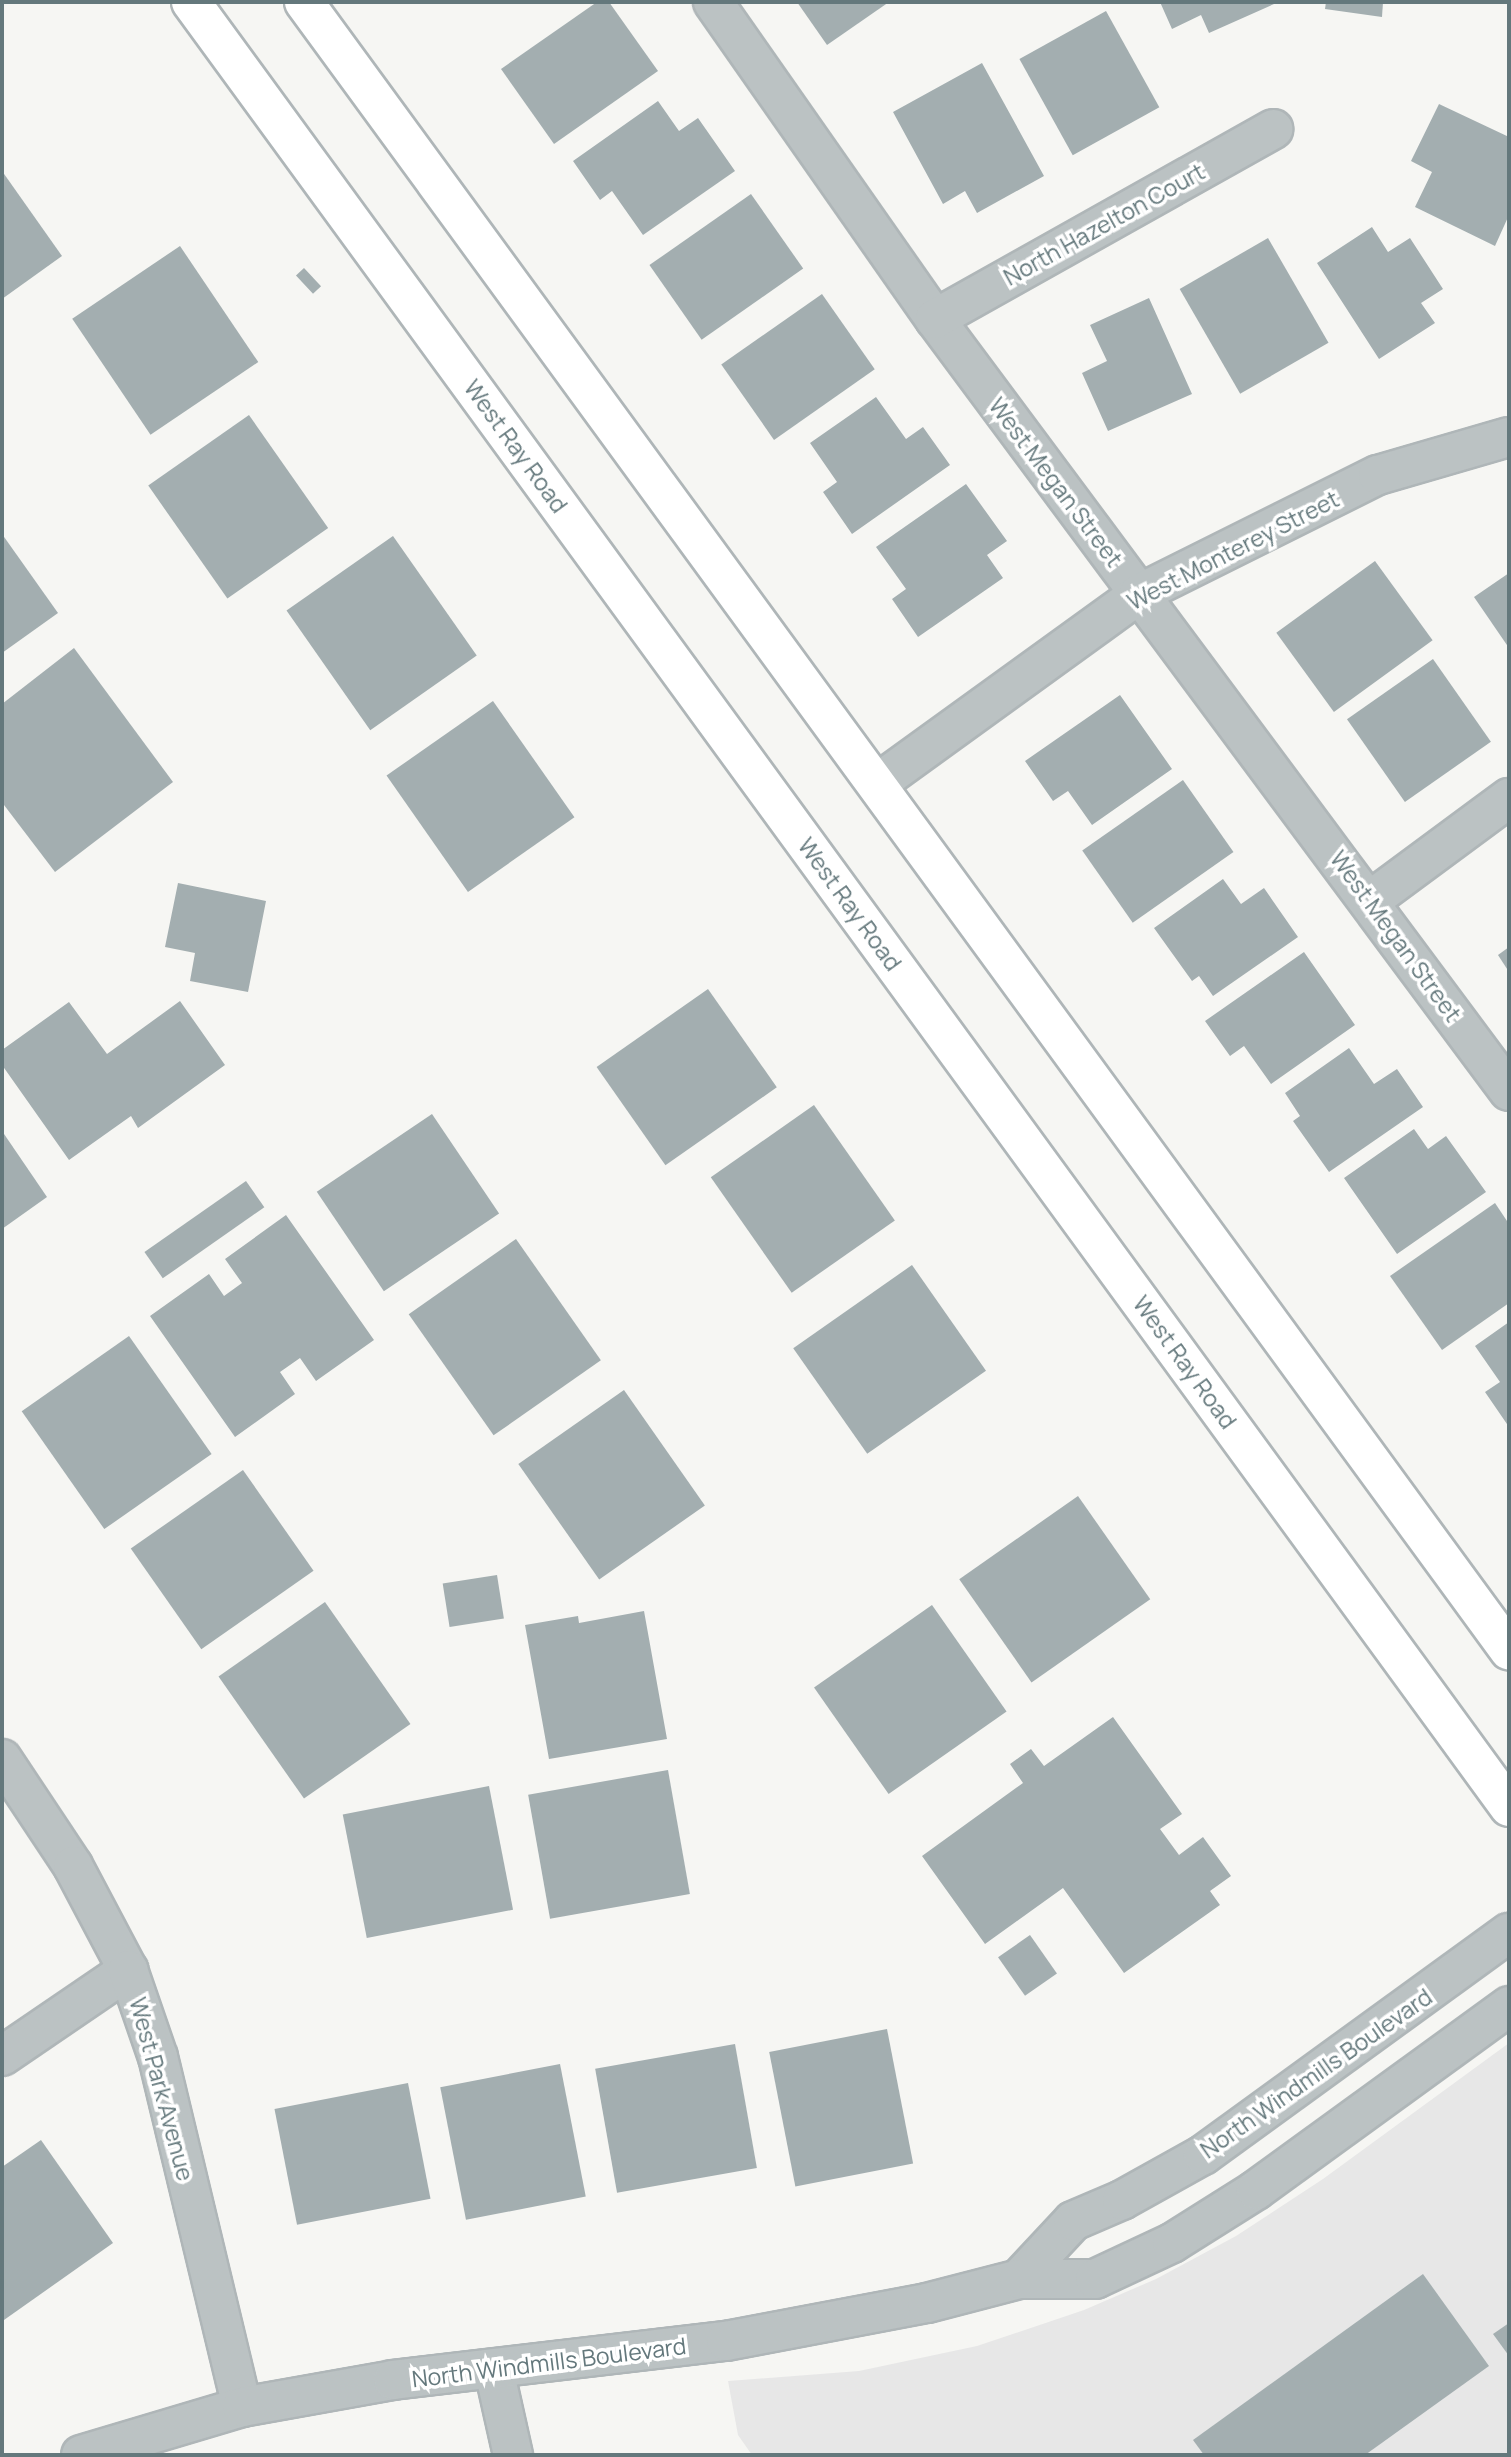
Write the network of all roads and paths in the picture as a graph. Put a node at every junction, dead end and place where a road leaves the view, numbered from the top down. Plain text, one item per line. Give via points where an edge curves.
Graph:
1 (191, 2) edge
2 (304, 2) edge
3 (713, 2) edge
4 (1273, 129) dead end
5 (935, 318) junction
6 (1509, 438) edge
7 (1139, 594) junction
8 (877, 783) junction
9 (1509, 799) edge
10 (1371, 900) junction
11 (1509, 1091) edge
12 (1509, 1650) edge
13 (2, 1759) edge
14 (1509, 1807) edge
15 (1509, 1934) edge
16 (128, 1970) junction
17 (1509, 2006) edge
18 (2, 2056) edge
19 (1018, 2279) junction
20 (494, 2370) junction
21 (242, 2407) junction
22 (81, 2455) edge
23 (513, 2455) edge

1 - 14 main road, West Ray Road
2 - 8 main road
3 - 5 street, West Megan Street
4 - 5 street, North Hazelton Court
5 - 7 street, West Megan Street
6 - 7 street, West Monterey Street via 1378,475
7 - 8 street, West Monterey Street
7 - 10 street, West Megan Street
8 - 12 main road
9 - 10 street
10 - 11 street, West Megan Street
13 - 16 street, West Park Avenue via 73,1866
15 - 19 street, North Windmills Boulevard via 1213,2148 1122,2200 1073,2221
16 - 18 street
16 - 21 street, West Park Avenue via 158,2057
17 - 19 street, North Windmills Boulevard via 1326,2144 1172,2243 1095,2279
19 - 20 street, North Windmills Boulevard via 927,2303 726,2341
20 - 21 street, North Windmills Boulevard via 393,2380
20 - 23 street
21 - 22 street, North Windmills Boulevard

